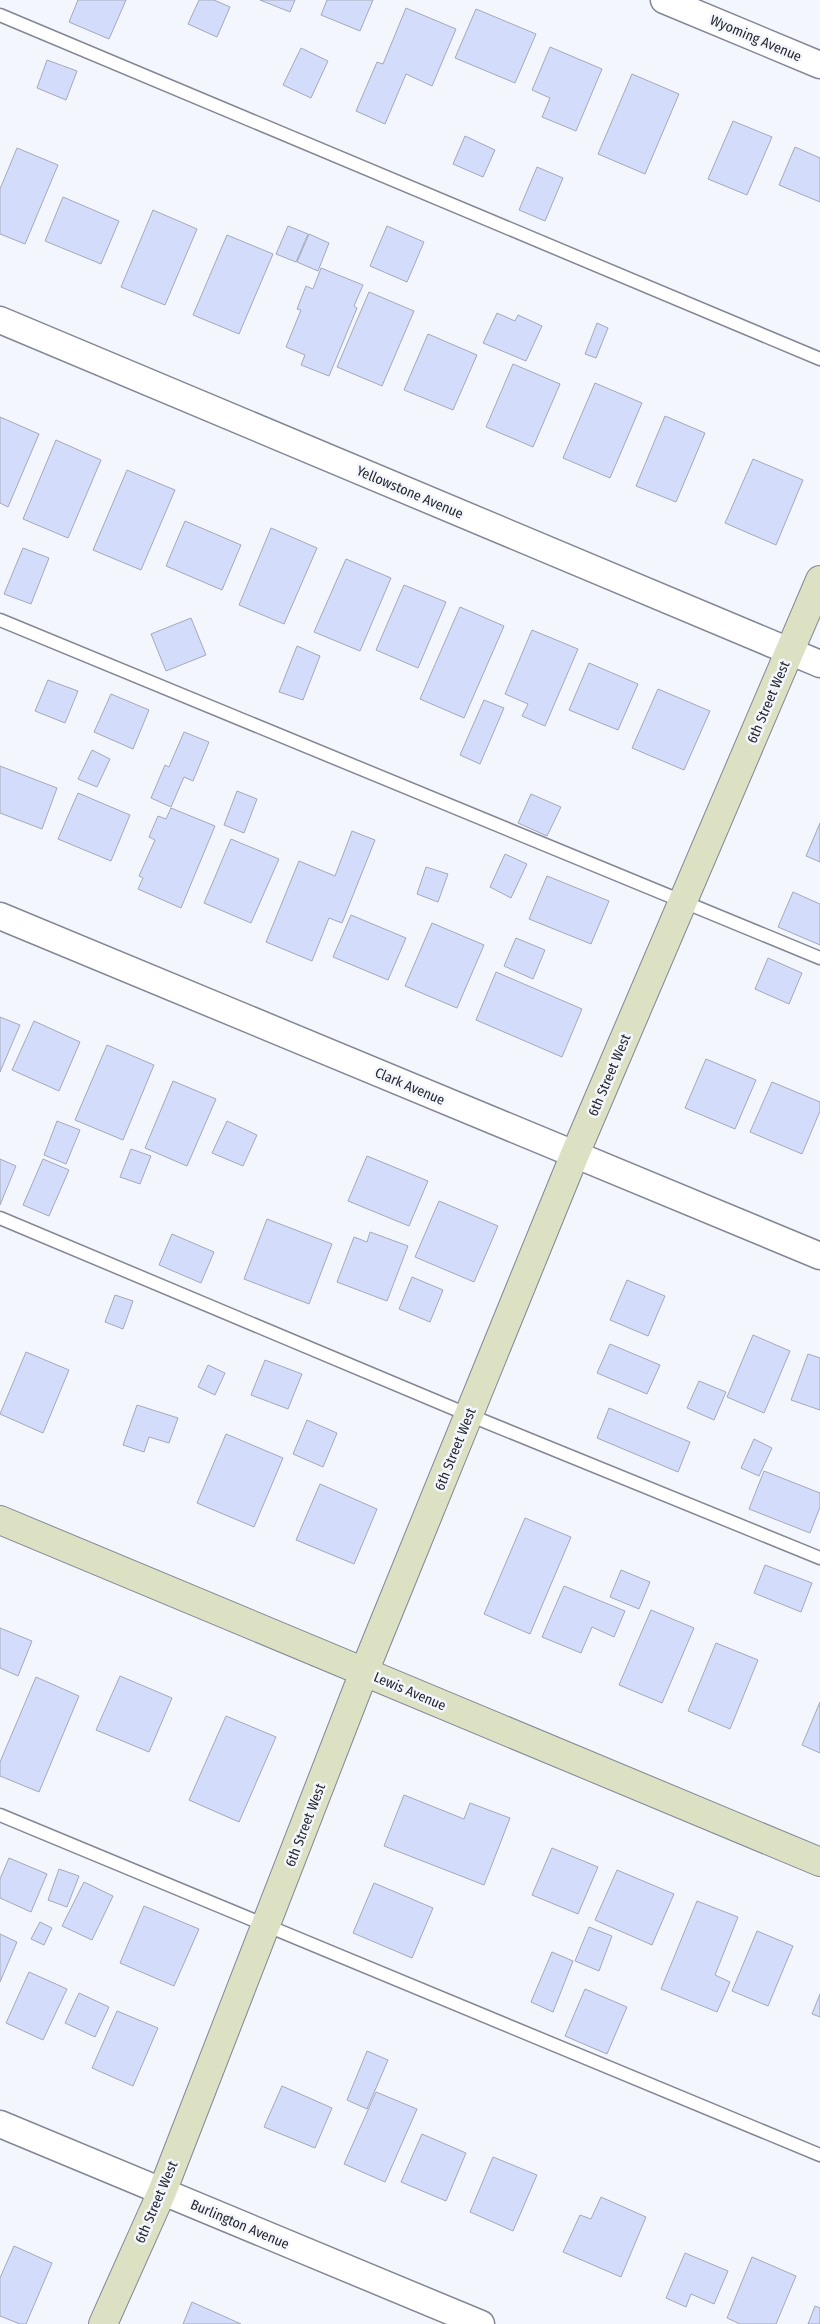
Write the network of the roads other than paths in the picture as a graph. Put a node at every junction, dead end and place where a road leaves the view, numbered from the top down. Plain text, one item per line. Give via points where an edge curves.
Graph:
1 (664, 0) edge
2 (0, 15) edge
3 (820, 65) edge
4 (0, 320) edge
5 (820, 359) edge
6 (820, 580) edge
7 (0, 620) edge
8 (789, 651) junction
9 (820, 664) edge
10 (683, 901) junction
11 (0, 916) edge
12 (820, 958) edge
13 (575, 1154) junction
14 (0, 1218) edge
15 (820, 1256) edge
16 (469, 1415) junction
17 (0, 1520) edge
18 (820, 1558) edge
19 (364, 1672) junction
20 (0, 1815) edge
21 (820, 1862) edge
22 (266, 1925) junction
23 (0, 2124) edge
24 (820, 2155) edge
25 (162, 2192) junction
26 (103, 2324) edge
27 (481, 2324) edge

1 - 3 street, Wyoming Avenue
2 - 5 lane
4 - 8 street, Yellowstone Avenue
6 - 8 street, 6th Street West
7 - 10 lane
8 - 9 street, Yellowstone Avenue
8 - 10 street, 6th Street West
10 - 12 lane
10 - 13 street, 6th Street West
11 - 13 street, Clark Avenue
13 - 15 street, Clark Avenue
13 - 16 street, 6th Street West
14 - 16 lane
16 - 18 lane
16 - 19 street, 6th Street West
17 - 19 street, Lewis Avenue
19 - 21 street, Lewis Avenue
19 - 22 street, 6th Street West
20 - 22 lane
22 - 24 lane
22 - 25 street, 6th Street West
23 - 25 street, Burlington Avenue
25 - 26 street, 6th Street West
25 - 27 street, Burlington Avenue

